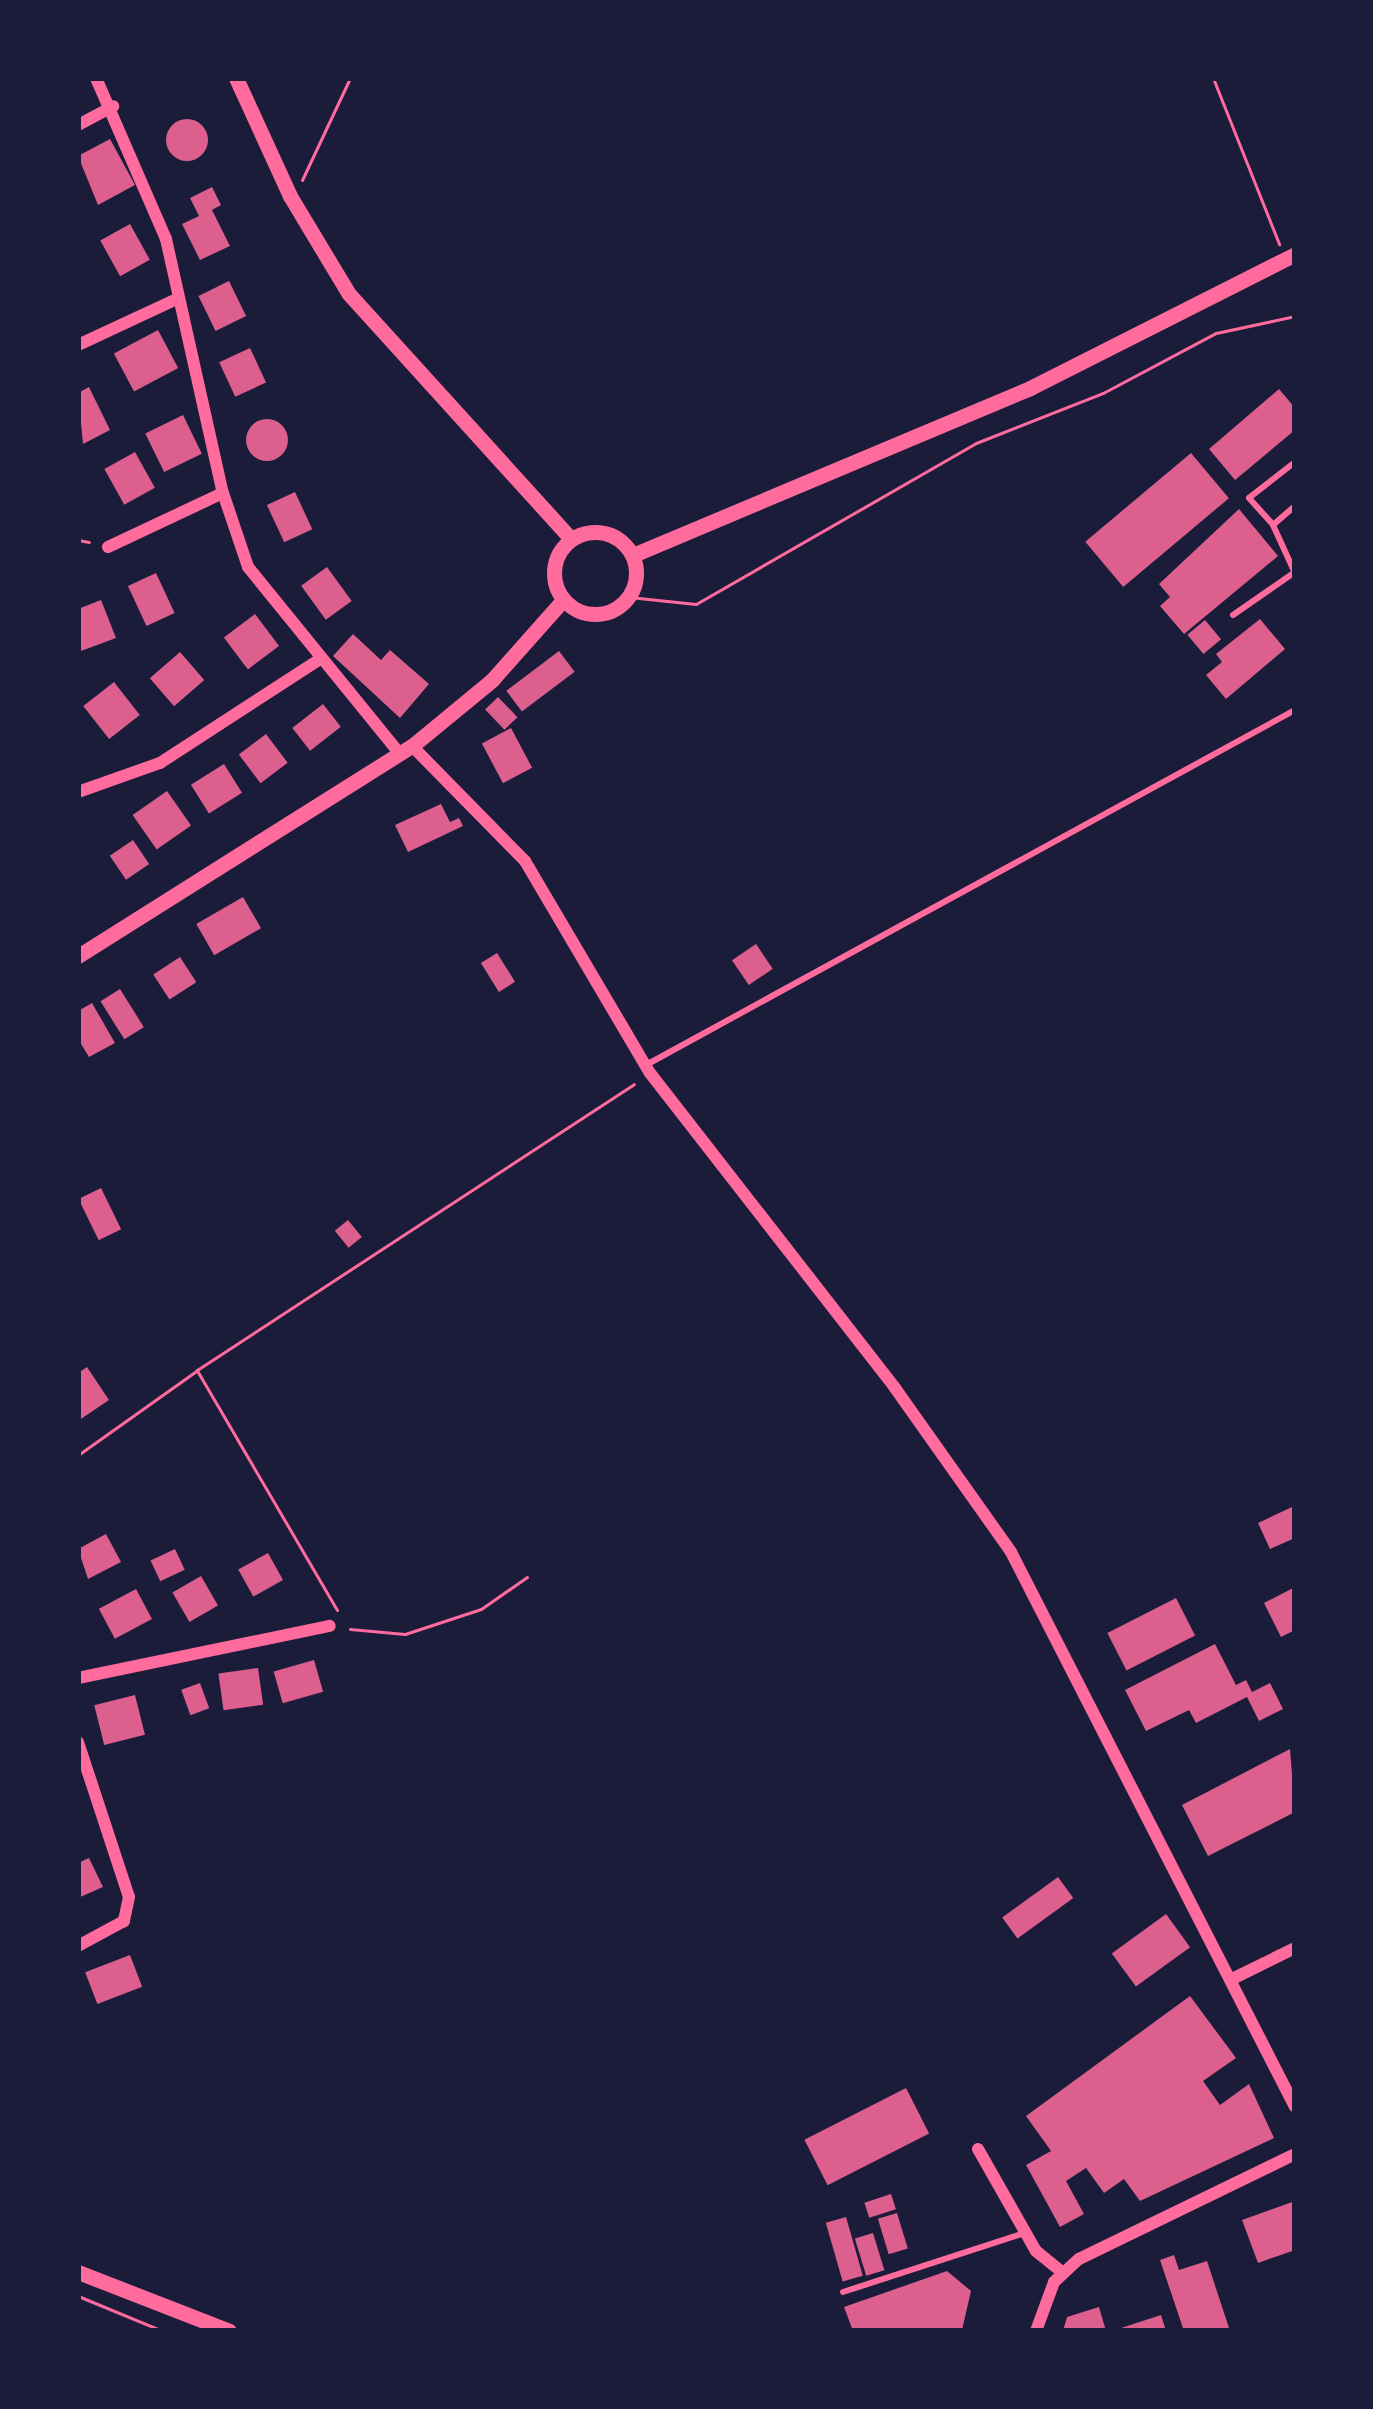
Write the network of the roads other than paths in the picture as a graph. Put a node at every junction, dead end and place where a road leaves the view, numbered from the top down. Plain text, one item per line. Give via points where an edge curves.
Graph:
1 (96, 78) edge
2 (236, 78) edge
3 (113, 106) junction
4 (78, 125) edge
5 (1290, 256) edge
6 (179, 298) junction
7 (78, 345) edge
8 (1295, 462) edge
9 (223, 493) junction
10 (1295, 506) edge
11 (1273, 525) junction
12 (571, 539) junction
13 (108, 547) dead end
14 (633, 555) junction
15 (1295, 572) edge
16 (563, 600) junction
17 (1233, 614) dead end
18 (320, 659) junction
19 (1295, 710) edge
20 (406, 750) junction
21 (78, 792) edge
22 (78, 956) edge
23 (648, 1069) junction
24 (330, 1626) road end
25 (78, 1678) edge
26 (78, 1742) edge
27 (78, 1946) edge
28 (1295, 1948) edge
29 (1232, 1978) junction
30 (1295, 2107) edge
31 (978, 2149) dead end
32 (1295, 2154) edge
33 (1024, 2234) junction
34 (1061, 2271) junction
35 (78, 2272) edge
36 (843, 2292) dead end
37 (229, 2331) edge
38 (1036, 2331) edge

1 - 3 street
2 - 12 street via 290,196 362,310
3 - 4 street
3 - 6 street via 166,239
5 - 14 street via 1030,388
6 - 7 street
6 - 9 street
8 - 11 lane via 1249,498
9 - 13 street
9 - 18 street via 248,567
10 - 11 lane
11 - 15 lane
12 - 14 street via 606,532
12 - 16 street via 554,568
14 - 16 street via 629,597 597,615
15 - 17 lane
16 - 20 street via 492,680
18 - 20 street
18 - 21 street via 160,763
19 - 23 lane
20 - 22 street
20 - 23 street via 525,860
23 - 29 street via 1011,1552
24 - 25 street
26 - 27 street via 130,1897 124,1921
28 - 29 street
29 - 30 street
31 - 33 street
32 - 34 street
33 - 34 street
33 - 36 lane
34 - 38 street
35 - 37 street

